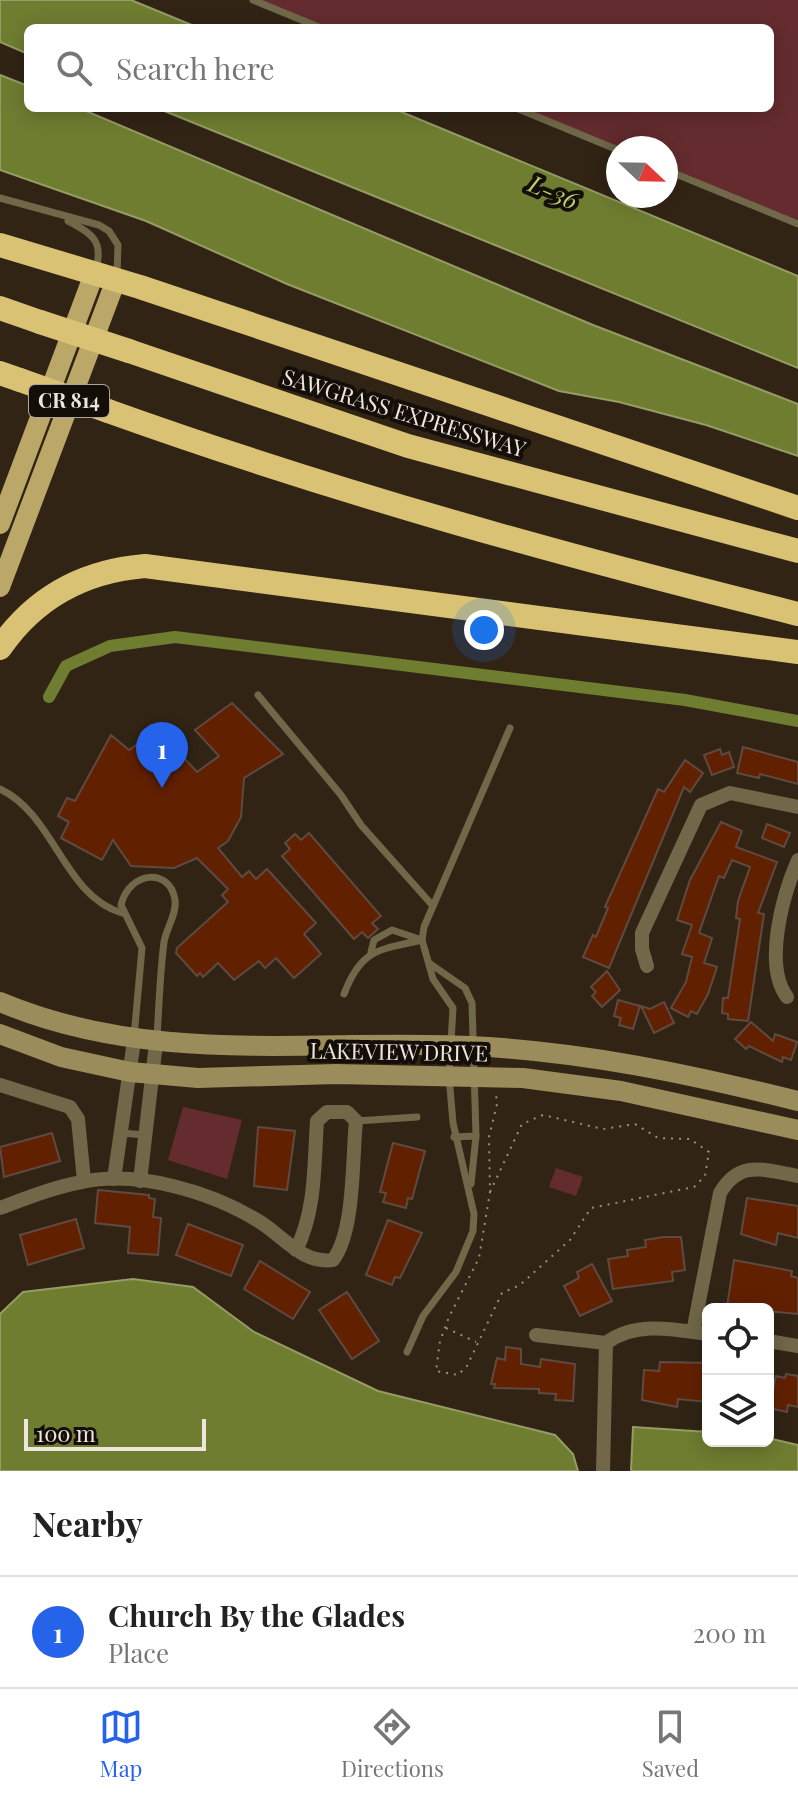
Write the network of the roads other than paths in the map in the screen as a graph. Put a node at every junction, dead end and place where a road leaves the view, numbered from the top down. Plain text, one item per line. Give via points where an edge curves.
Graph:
1 (253, 0) edge
2 (311, 24) edge
3 (526, 112) edge
4 (606, 145) edge
5 (678, 175) edge
6 (0, 198) edge
7 (59, 216) junction
8 (798, 224) edge
9 (0, 245) edge
10 (105, 277) junction
11 (0, 308) edge
12 (10, 377) edge
13 (798, 508) edge
14 (0, 524) edge
15 (798, 551) edge
16 (0, 587) edge
17 (798, 614) edge
18 (0, 648) edge
19 (798, 652) edge
20 (258, 695) dead end
21 (510, 728) dead end
22 (0, 789) edge
23 (798, 807) edge
24 (798, 860) edge
25 (433, 906) junction
26 (122, 913) junction
27 (422, 940) junction
28 (371, 952) junction
29 (429, 963) junction
30 (647, 966) dead end
31 (344, 994) dead end
32 (787, 997) dead end
33 (0, 1002) edge
34 (0, 1034) edge
35 (134, 1041) junction
36 (156, 1043) junction
37 (451, 1045) junction
38 (474, 1046) junction
39 (130, 1072) junction
40 (152, 1074) junction
41 (449, 1076) junction
42 (474, 1076) junction
43 (0, 1085) edge
44 (798, 1101) edge
45 (417, 1117) dead end
46 (356, 1121) junction
47 (798, 1130) edge
48 (121, 1133) junction
49 (145, 1135) junction
50 (476, 1136) junction
51 (454, 1137) junction
52 (798, 1176) edge
53 (114, 1179) junction
54 (84, 1181) junction
55 (140, 1181) junction
56 (471, 1188) junction
57 (0, 1208) edge
58 (296, 1250) junction
59 (700, 1333) edge
60 (536, 1335) dead end
61 (774, 1342) edge
62 (606, 1343) junction
63 (798, 1346) edge
64 (407, 1352) dead end
65 (603, 1471) edge

1 - 2 lane
3 - 4 lane
5 - 8 lane
6 - 7 lane
7 - 10 lane via 97,241
7 - 10 lane via 109,231 119,252
9 - 10 highway
10 - 13 highway
10 - 14 main road, CR 814
10 - 16 main road, CR 814
11 - 15 highway, SAWGRASS EXPRESSWAY, bridge via 408,446
12 - 17 highway, bridge via 382,501
18 - 19 highway via 29,612 64,588 103,572 145,566
20 - 25 lane
21 - 25 lane
22 - 26 lane via 33,816 94,902
23 - 30 street via 730,793 701,805 642,933
24 - 32 street via 784,897 774,969
25 - 27 lane
26 - 35 lane via 142,948
26 - 36 lane via 124,891 132,882 148,877 171,888 175,899 163,950
27 - 28 lane
27 - 28 lane via 392,930 374,940
27 - 29 lane
28 - 31 lane via 354,969
29 - 37 lane via 453,1008
29 - 38 lane via 465,988 472,1003
33 - 35 street, LAKEVIEW DRIVE
34 - 39 street, LAKEVIEW DRIVE via 61,1057
35 - 36 street, LAKEVIEW DRIVE
35 - 39 street
36 - 37 street, LAKEVIEW DRIVE
36 - 40 street
37 - 38 street, LAKEVIEW DRIVE
37 - 41 lane
38 - 42 lane
38 - 44 street, LAKEVIEW DRIVE via 609,1060
39 - 40 street, LAKEVIEW DRIVE
39 - 48 street
40 - 41 street, LAKEVIEW DRIVE
40 - 49 street
41 - 42 street, LAKEVIEW DRIVE
41 - 51 lane
42 - 47 street, LAKEVIEW DRIVE via 621,1091
42 - 50 lane
43 - 54 street via 70,1107 78,1119
45 - 46 lane
46 - 58 street via 337,1111 317,1121 306,1232
46 - 58 street via 342,1248 333,1260 316,1262
48 - 49 lane
48 - 53 street
49 - 55 street
50 - 51 lane
50 - 56 lane
51 - 56 lane
52 - 59 street via 743,1170 729,1177 720,1193
53 - 54 street
53 - 55 street
54 - 57 street
55 - 58 street via 219,1203 259,1221
56 - 64 lane via 473,1231 467,1248 423,1316
59 - 62 street via 636,1328
60 - 62 street
61 - 63 street
62 - 65 street

